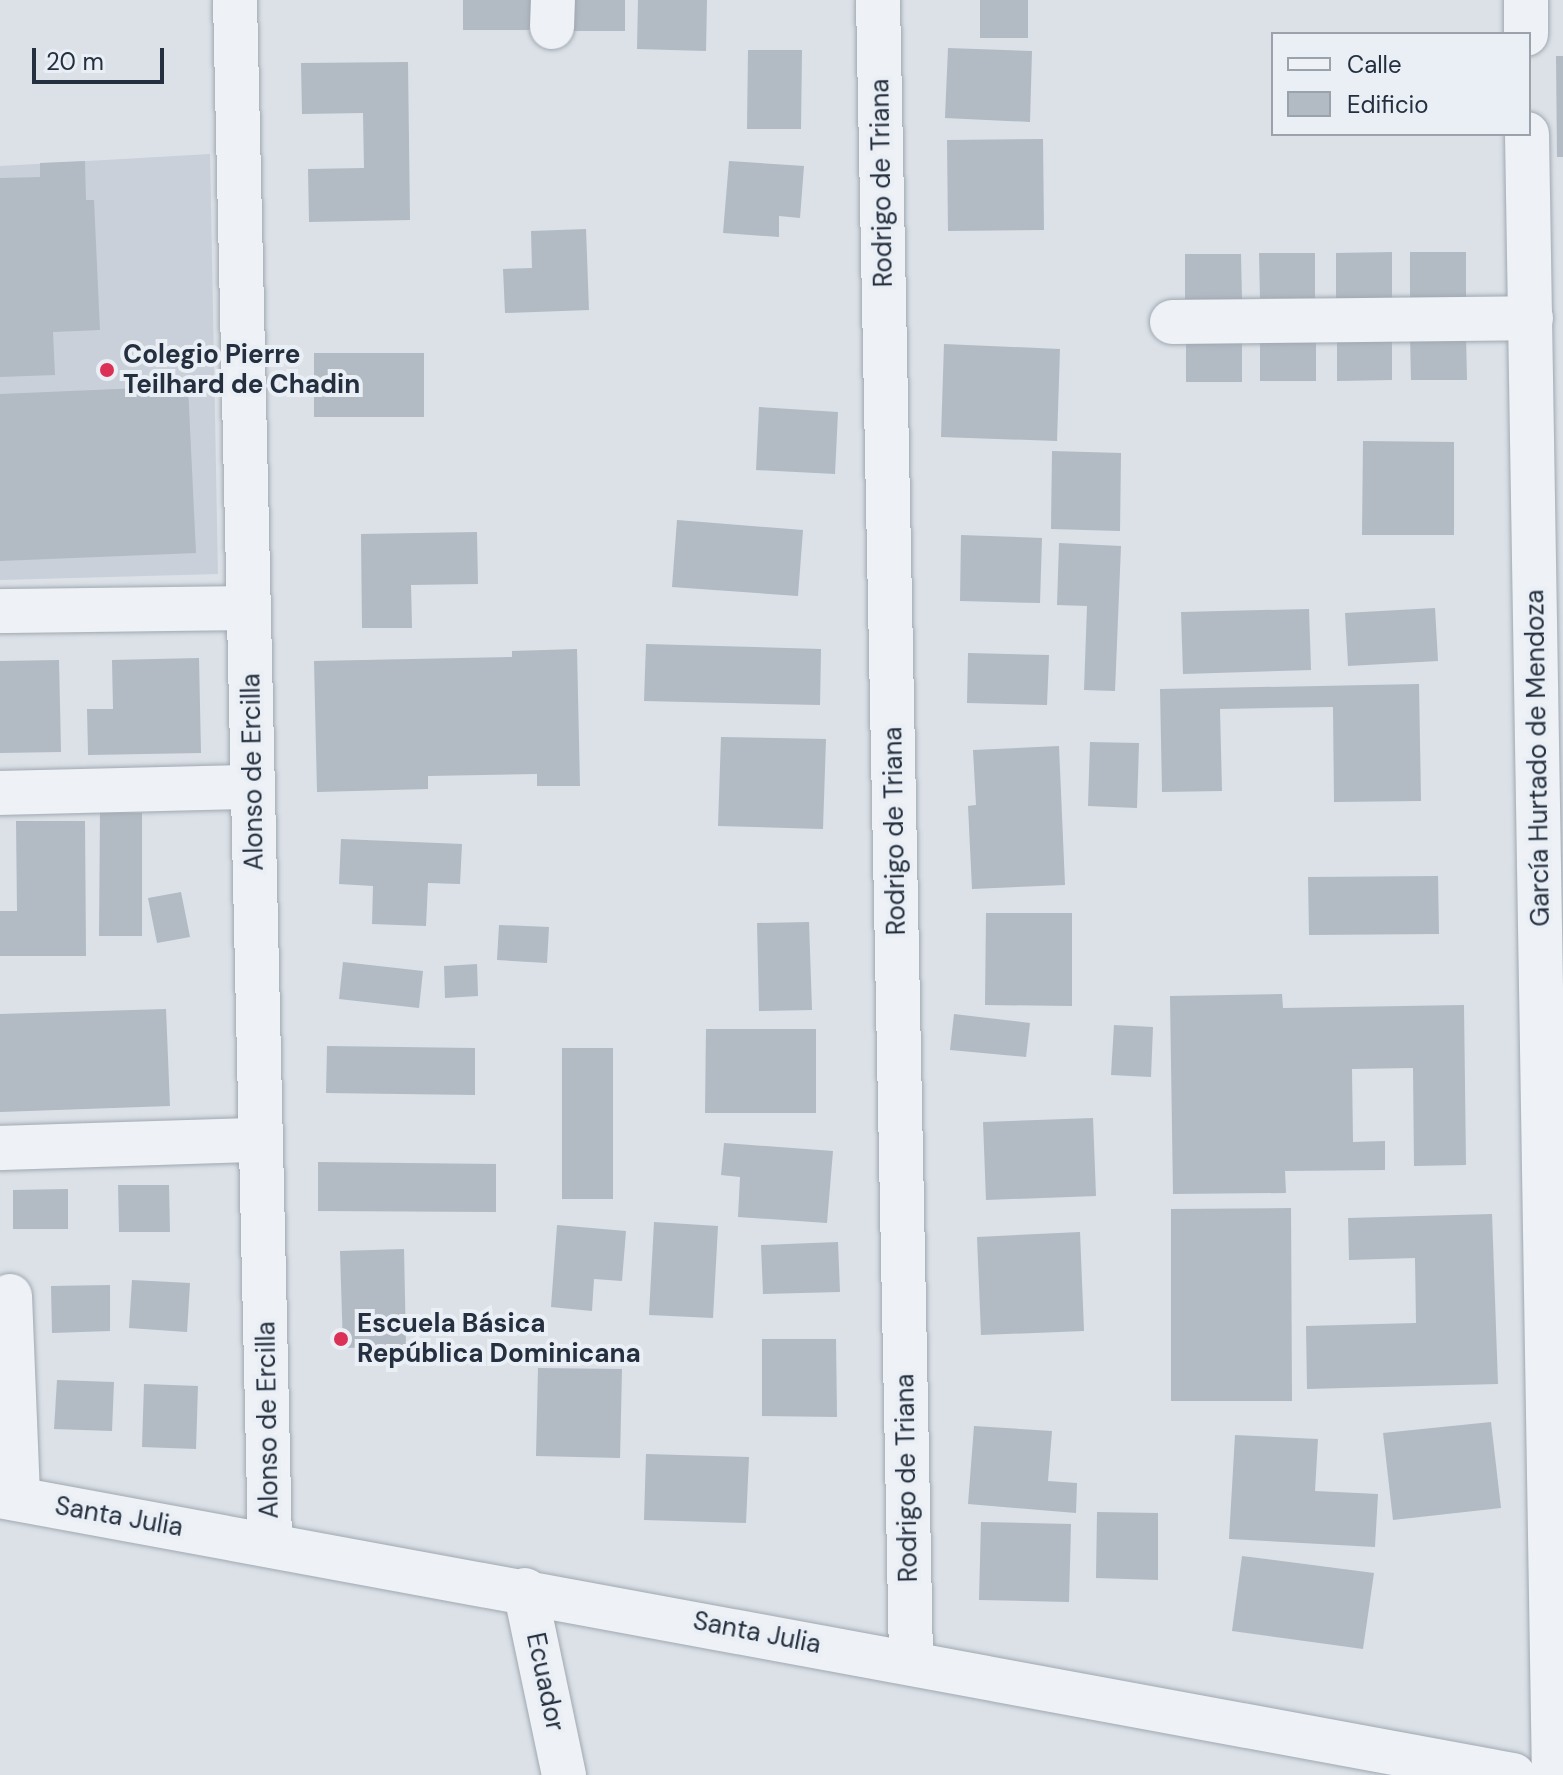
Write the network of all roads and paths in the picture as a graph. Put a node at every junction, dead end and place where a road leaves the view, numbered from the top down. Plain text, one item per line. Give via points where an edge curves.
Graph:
1 (235, 0) edge
2 (878, 0) edge
3 (1526, 0) edge
4 (1526, 32) edge
5 (1527, 136) edge
6 (1546, 270) edge
7 (1531, 318) junction
8 (1172, 322) dead end
9 (1548, 473) edge
10 (249, 608) junction
11 (0, 611) edge
12 (1550, 729) edge
13 (253, 787) junction
14 (0, 793) edge
15 (1552, 964) edge
16 (261, 1140) junction
17 (0, 1148) edge
18 (1554, 1177) edge
19 (10, 1296) dead end
20 (9, 1497) edge
21 (270, 1544) junction
22 (525, 1590) junction
23 (911, 1661) junction
24 (1316, 1755) edge
25 (564, 1775) edge
26 (1513, 1775) edge
27 (1554, 1775) edge

1 - 10 street, Alonso de Ercilla
2 - 23 street, Rodrigo de Triana
3 - 4 street
5 - 6 street, García Hurtado de Mendoza
6 - 7 street, García Hurtado de Mendoza
7 - 8 street
7 - 9 street, García Hurtado de Mendoza
9 - 12 street, García Hurtado de Mendoza
10 - 11 street
10 - 13 street, Alonso de Ercilla
12 - 15 street, García Hurtado de Mendoza
13 - 14 street
13 - 16 street, Alonso de Ercilla
15 - 18 street, García Hurtado de Mendoza
16 - 17 street
16 - 21 street, Alonso de Ercilla
18 - 27 street, García Hurtado de Mendoza
19 - 20 street
20 - 21 street, Santa Julia
21 - 22 street, Santa Julia
22 - 23 street, Santa Julia
22 - 25 street, Ecuador
23 - 24 street, Santa Julia
24 - 26 street, Santa Julia

